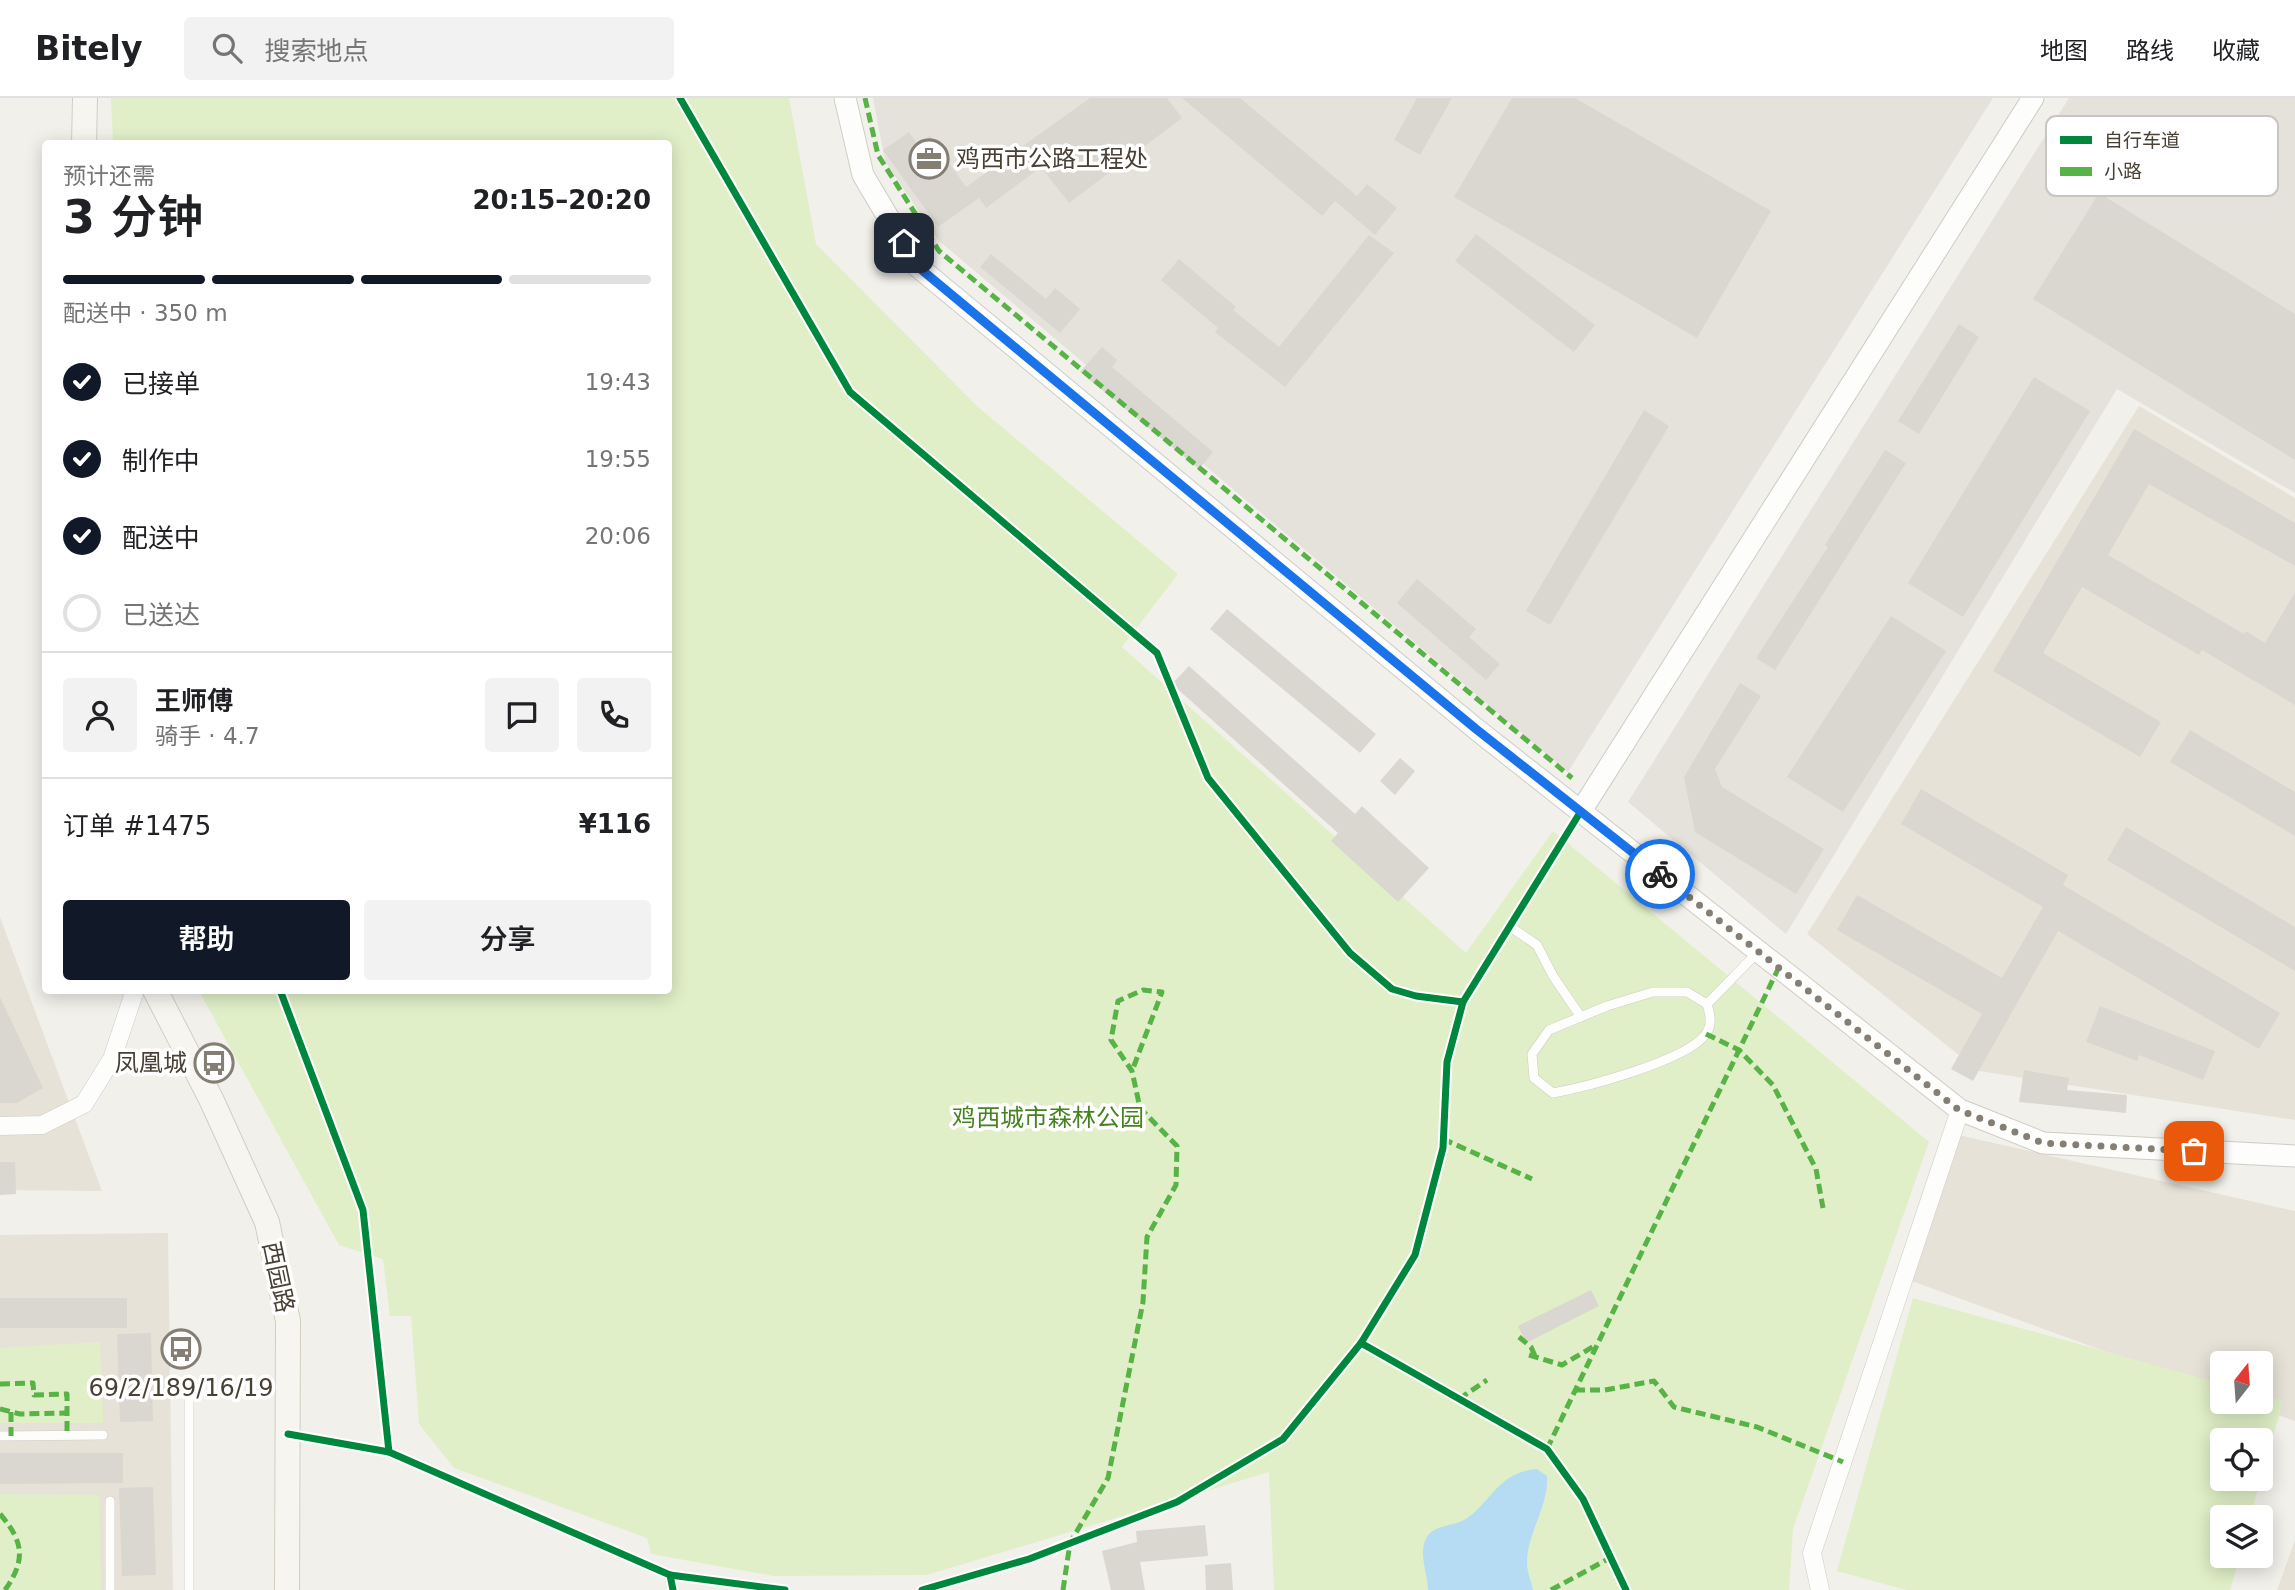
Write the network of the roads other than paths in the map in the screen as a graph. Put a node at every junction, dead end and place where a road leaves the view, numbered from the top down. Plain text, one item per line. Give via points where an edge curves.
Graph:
1 (85, 98) edge
2 (845, 98) edge
3 (2033, 98) edge
4 (84, 140) edge
5 (1581, 811) junction
6 (1509, 926) dead end
7 (1758, 951) junction
8 (134, 994) edge
9 (157, 994) edge
10 (1707, 1004) junction
11 (1581, 1017) junction
12 (1959, 1110) junction
13 (0, 1126) edge
14 (2295, 1156) edge
15 (189, 1397) dead end
16 (103, 1435) dead end
17 (0, 1436) edge
18 (110, 1501) dead end
19 (110, 1590) edge
20 (189, 1590) edge
21 (287, 1590) edge
22 (1820, 1590) edge

1 - 4 main road
2 - 5 street via 863,175 917,266 1340,618
3 - 5 street
5 - 7 street
6 - 11 lane via 1537,945
7 - 10 lane
7 - 12 street
8 - 13 street via 112,1059 84,1104 42,1125
9 - 21 main road, 西园路 via 267,1222 288,1321
10 - 11 lane via 1687,992 1653,992
10 - 11 lane via 1711,1018 1706,1034 1685,1051 1585,1087 1553,1093 1534,1078 1532,1054 1549,1030
12 - 14 street via 2043,1143
12 - 22 street via 1812,1553
15 - 20 lane
16 - 17 lane
18 - 19 lane

